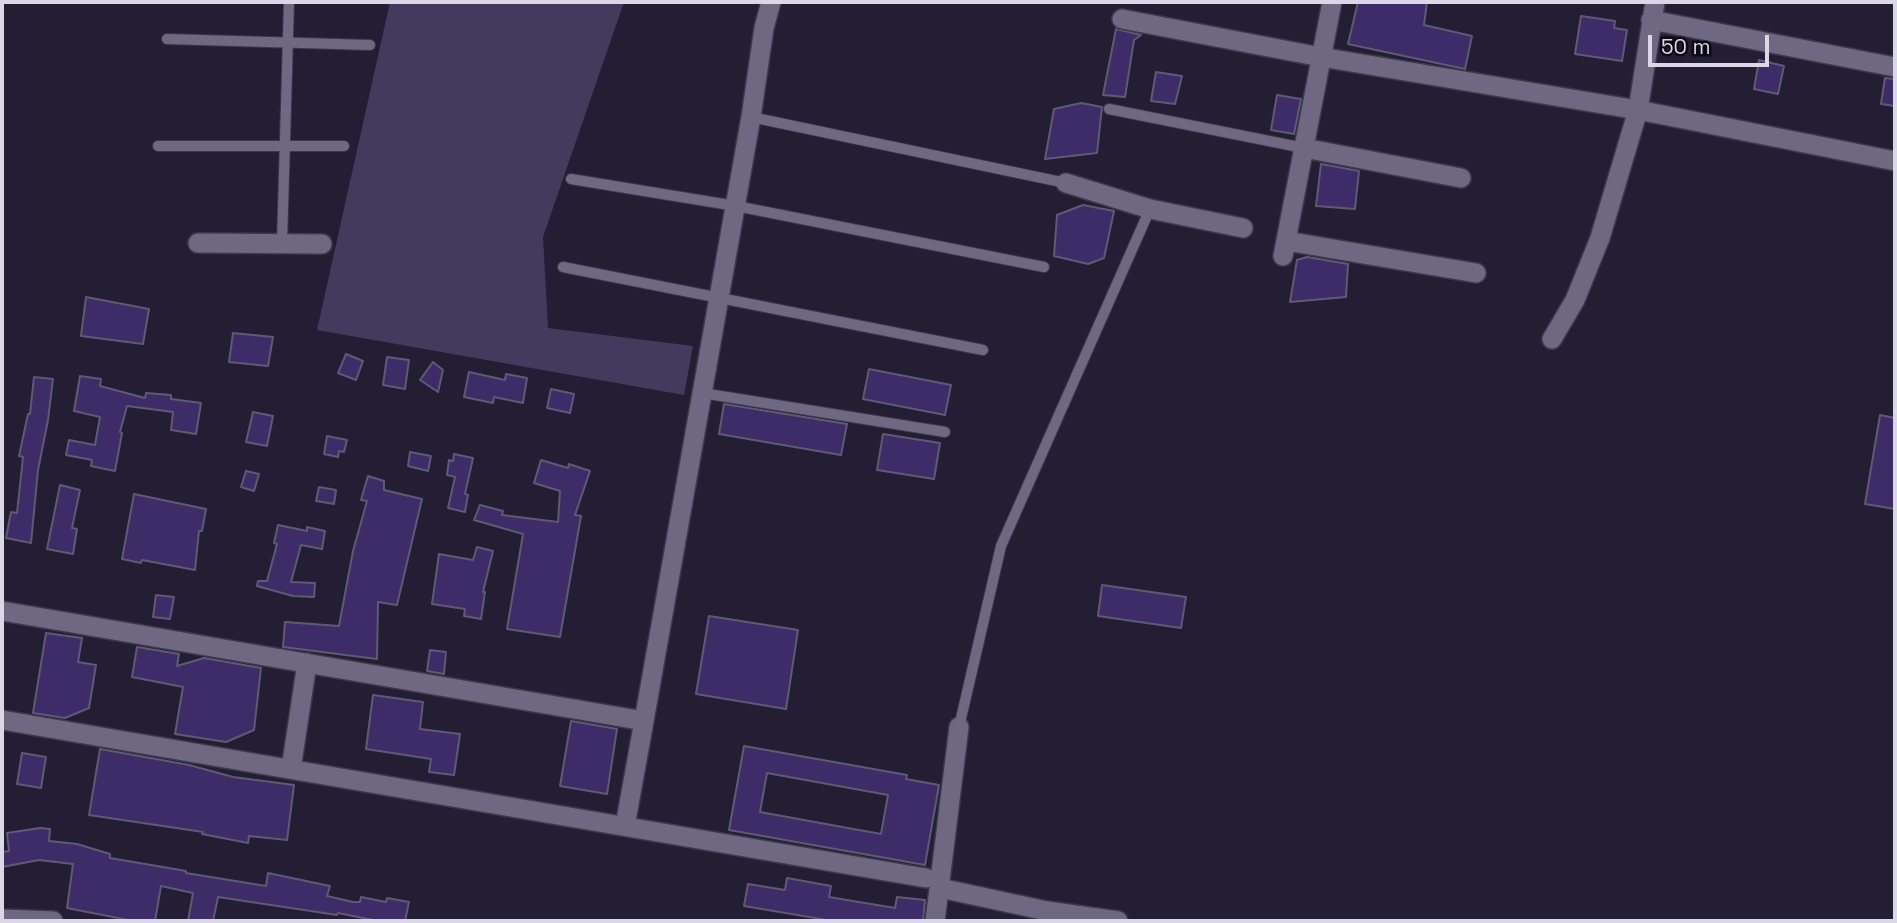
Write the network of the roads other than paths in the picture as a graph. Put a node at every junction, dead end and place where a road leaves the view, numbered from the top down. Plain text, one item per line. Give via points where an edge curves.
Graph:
1 (289, 2) edge
2 (771, 2) edge
3 (1332, 2) edge
4 (1653, 11) edge
5 (1122, 19) dead end
6 (167, 39) dead end
7 (288, 42) junction
8 (370, 45) dead end
9 (1321, 57) junction
10 (1895, 67) edge
11 (1109, 109) dead end
12 (1638, 110) junction
13 (751, 117) junction
14 (285, 145) junction
15 (158, 146) dead end
16 (344, 146) dead end
17 (1304, 148) junction
18 (1895, 161) edge
19 (1461, 178) dead end
20 (571, 179) dead end
21 (1066, 183) joint
22 (736, 206) junction
23 (1150, 209) junction
24 (1244, 228) dead end
25 (198, 243) dead end
26 (282, 243) junction
27 (322, 244) dead end
28 (563, 267) dead end
29 (1044, 267) dead end
30 (1476, 273) dead end
31 (719, 299) junction
32 (1552, 339) dead end
33 (983, 349) dead end
34 (702, 393) junction
35 (945, 432) dead end
36 (2, 611) edge
37 (307, 663) junction
38 (2, 720) edge
39 (644, 722) junction
40 (959, 727) joint
41 (291, 769) junction
42 (625, 826) junction
43 (933, 883) junction
44 (2, 919) edge
45 (47, 921) edge
46 (935, 921) edge
47 (1118, 921) edge

1 - 7 lane
2 - 13 street
3 - 9 street
4 - 10 street
4 - 12 street
5 - 9 street
6 - 7 lane
7 - 8 lane
7 - 14 lane
9 - 12 street
9 - 17 street
11 - 17 lane
12 - 18 street
12 - 32 street via 1600,238 1575,300
13 - 21 lane
13 - 22 street
14 - 15 lane
14 - 16 lane
14 - 26 lane
17 - 19 street
17 - 30 street via 1284,248
20 - 22 lane
21 - 23 street
22 - 29 lane
22 - 31 street
23 - 24 street
23 - 40 lane via 1000,545
25 - 26 street
26 - 27 street
28 - 31 lane
31 - 33 lane
31 - 34 street
34 - 35 lane
34 - 39 street
36 - 37 street
37 - 39 street
37 - 41 street
38 - 41 street
39 - 42 street
40 - 43 street
41 - 42 street
42 - 43 street
43 - 46 street
43 - 47 street via 1047,911
44 - 45 street

